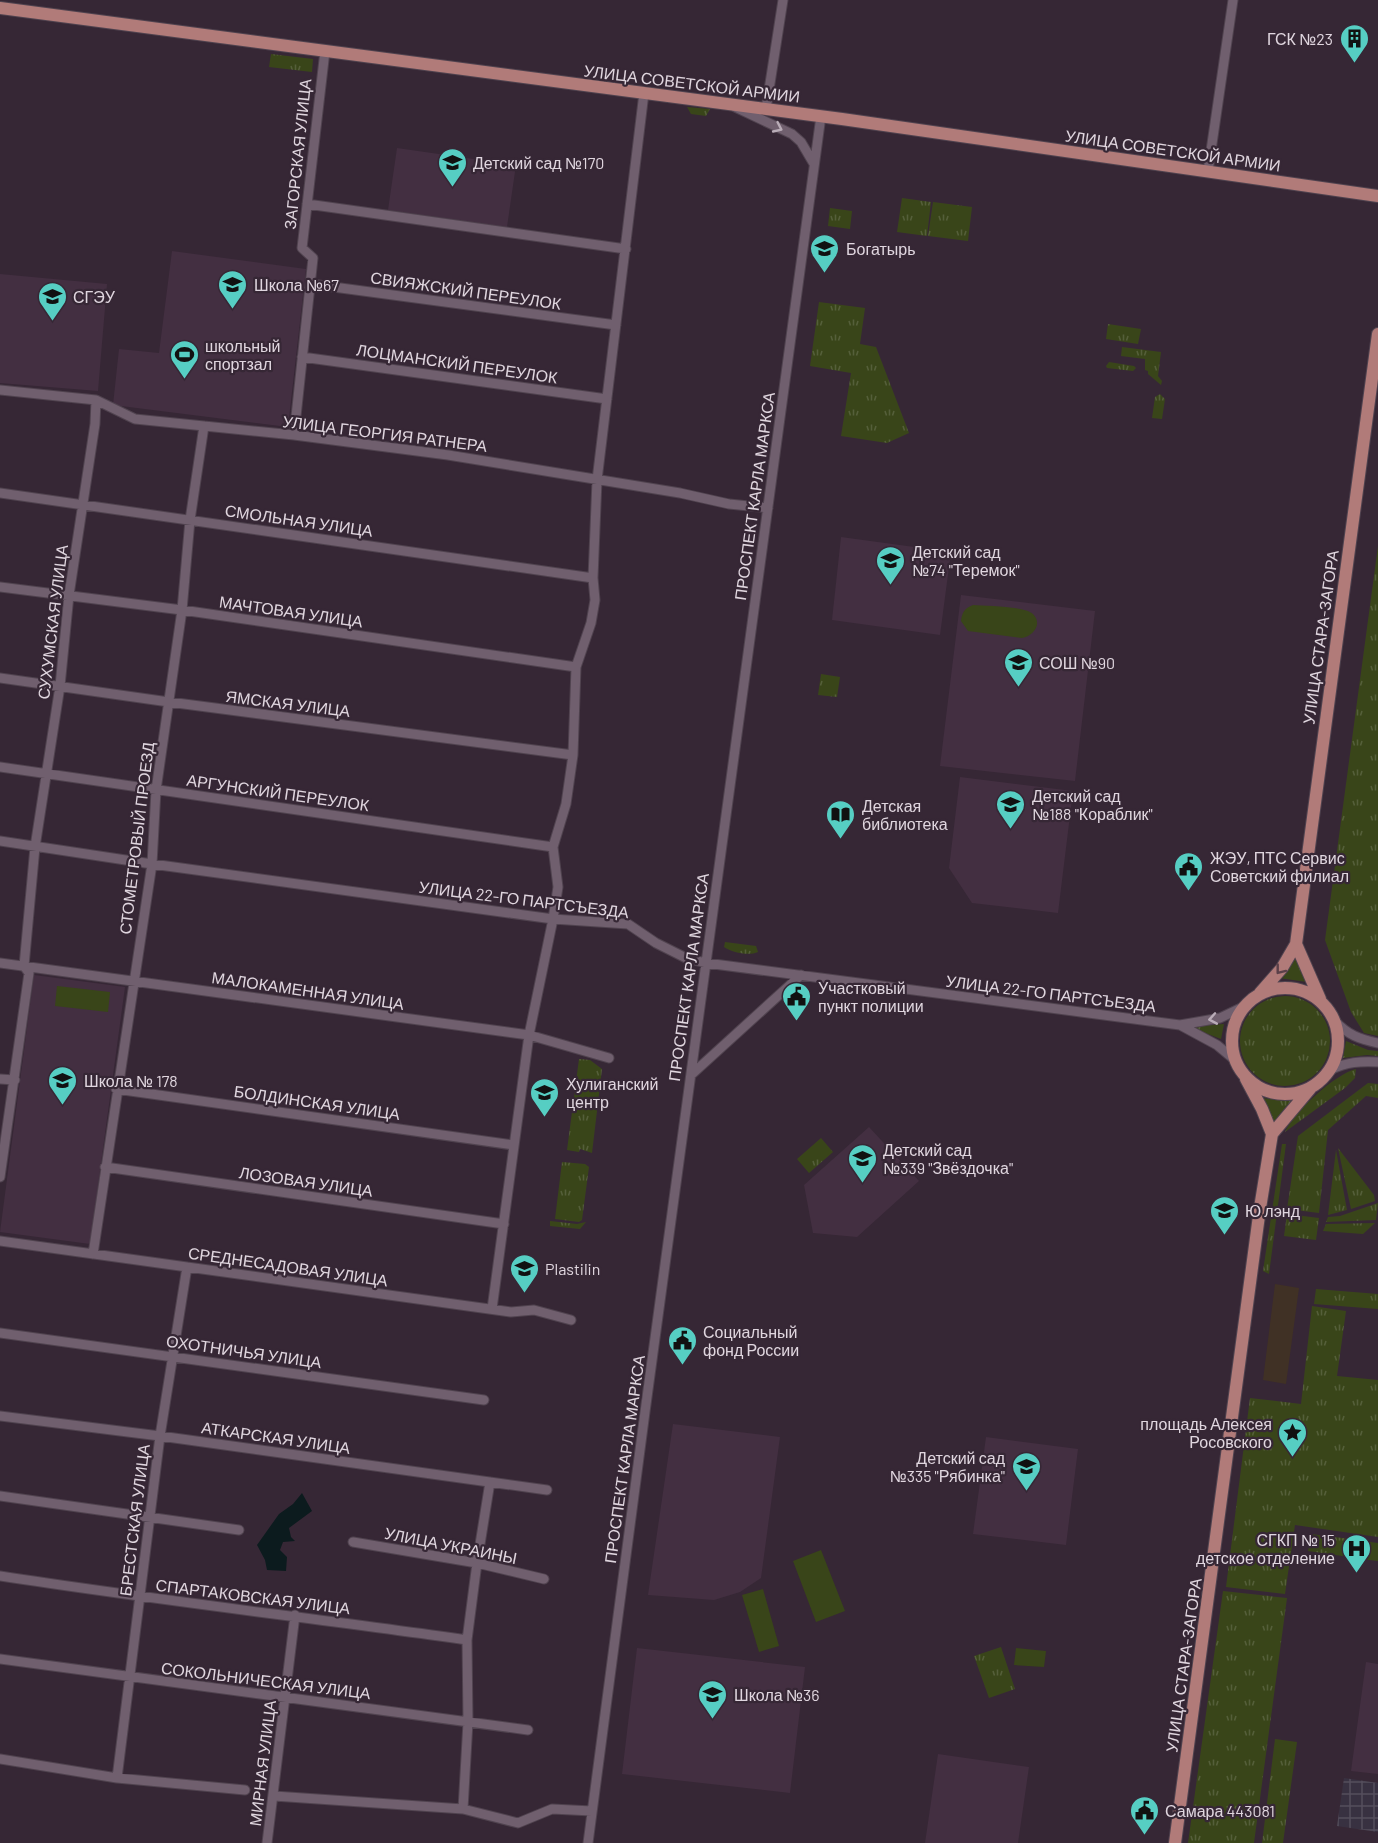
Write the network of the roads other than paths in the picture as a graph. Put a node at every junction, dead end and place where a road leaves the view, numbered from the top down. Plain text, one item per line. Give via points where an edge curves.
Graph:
1 (783, 0) edge
2 (1233, 0) edge
3 (0, 8) edge
4 (325, 51) junction
5 (645, 93) junction
6 (730, 104) junction
7 (766, 109) junction
8 (821, 116) junction
9 (814, 164) junction
10 (1208, 171) junction
11 (1378, 196) edge
12 (307, 204) junction
13 (626, 249) junction
14 (311, 284) junction
15 (616, 325) junction
16 (1378, 334) edge
17 (302, 357) junction
18 (0, 390) edge
19 (607, 399) junction
20 (96, 400) junction
21 (204, 426) junction
22 (294, 435) junction
23 (597, 480) junction
24 (0, 493) edge
25 (83, 504) junction
26 (768, 508) junction
27 (190, 520) junction
28 (593, 578) junction
29 (0, 586) edge
30 (69, 595) junction
31 (182, 610) junction
32 (576, 668) junction
33 (0, 678) edge
34 (60, 686) junction
35 (169, 702) junction
36 (573, 755) junction
37 (0, 768) edge
38 (46, 773) junction
39 (156, 790) junction
40 (0, 841) edge
41 (35, 847) junction
42 (553, 847) junction
43 (152, 864) junction
44 (553, 919) junction
45 (1296, 944) junction
46 (0, 963) edge
47 (706, 963) junction
48 (24, 966) junction
49 (801, 975) junction
50 (133, 981) junction
51 (1260, 993) junction
52 (1320, 999) junction
53 (1243, 1007) junction
54 (1335, 1021) junction
55 (1180, 1025) junction
56 (529, 1035) junction
57 (1378, 1043) edge
58 (609, 1058) dead end
59 (1235, 1060) junction
60 (1378, 1062) edge
61 (1330, 1070) junction
62 (691, 1075) junction
63 (1244, 1075) junction
64 (0, 1079) edge
65 (15, 1080) junction
66 (116, 1089) junction
67 (1310, 1089) junction
68 (1272, 1134) junction
69 (513, 1145) junction
70 (2, 1158) edge
71 (105, 1167) junction
72 (0, 1177) edge
73 (504, 1224) junction
74 (0, 1241) edge
75 (93, 1254) junction
76 (188, 1267) junction
77 (492, 1309) junction
78 (571, 1320) dead end
79 (0, 1333) edge
80 (172, 1356) junction
81 (484, 1400) dead end
82 (0, 1416) edge
83 (160, 1436) junction
84 (490, 1482) junction
85 (547, 1490) dead end
86 (0, 1496) edge
87 (149, 1518) junction
88 (239, 1530) dead end
89 (353, 1542) dead end
90 (477, 1563) junction
91 (0, 1576) edge
92 (544, 1579) dead end
93 (139, 1597) junction
94 (295, 1615) junction
95 (467, 1640) junction
96 (0, 1659) edge
97 (129, 1678) junction
98 (284, 1696) junction
99 (468, 1722) junction
100 (528, 1730) dead end
101 (0, 1759) edge
102 (117, 1778) junction
103 (245, 1790) dead end
104 (274, 1796) junction
105 (463, 1809) junction
106 (592, 1811) junction
107 (267, 1843) edge
108 (588, 1843) edge
109 (1175, 1843) edge

1 - 7 street
2 - 10 street
3 - 4 main road, УЛИЦА СОВЕТСКОЙ АРМИИ
4 - 5 main road, УЛИЦА СОВЕТСКОЙ АРМИИ
4 - 12 street, ЗАГОРСКАЯ УЛИЦА
5 - 6 main road, УЛИЦА СОВЕТСКОЙ АРМИИ
5 - 13 street
6 - 7 main road, УЛИЦА СОВЕТСКОЙ АРМИИ
6 -> 9 street via 792,134
7 - 8 main road, УЛИЦА СОВЕТСКОЙ АРМИИ
8 - 9 street, ПРОСПЕКТ КАРЛА МАРКСА
8 - 10 main road, УЛИЦА СОВЕТСКОЙ АРМИИ
9 - 26 street, ПРОСПЕКТ КАРЛА МАРКСА
10 - 11 main road, УЛИЦА СОВЕТСКОЙ АРМИИ
12 - 13 street
12 - 14 street, ЗАГОРСКАЯ УЛИЦА via 302,248 313,258
13 - 15 street
14 - 15 street, СВИЯЖСКИЙ ПЕРЕУЛОК
14 - 17 street, ЗАГОРСКАЯ УЛИЦА
15 - 19 street
16 - 45 main road, УЛИЦА СТАРА-ЗАГОРА
17 - 19 street, ЛОЦМАНСКИЙ ПЕРЕУЛОК
17 - 22 street, ЗАГОРСКАЯ УЛИЦА
18 - 20 street, УЛИЦА ГЕОРГИЯ РАТНЕРА
19 - 23 street
20 - 21 street, УЛИЦА ГЕОРГИЯ РАТНЕРА via 135,419
20 - 25 street, СУХУМСКАЯ УЛИЦА
21 - 22 street, УЛИЦА ГЕОРГИЯ РАТНЕРА
21 - 27 street, СТОМЕТРОВЫЙ ПРОЕЗД
22 - 23 street, УЛИЦА ГЕОРГИЯ РАТНЕРА via 448,454
23 - 26 street, УЛИЦА ГЕОРГИЯ РАТНЕРА
23 - 28 street
24 - 25 street, СМОЛЬНАЯ УЛИЦА
25 - 27 street, СМОЛЬНАЯ УЛИЦА
25 - 30 street, СУХУМСКАЯ УЛИЦА
26 - 47 street, ПРОСПЕКТ КАРЛА МАРКСА
27 - 28 street, СМОЛЬНАЯ УЛИЦА
27 - 31 street, СТОМЕТРОВЫЙ ПРОЕЗД
28 - 32 street via 591,623
29 - 30 street, МАЧТОВАЯ УЛИЦА
30 - 31 street, МАЧТОВАЯ УЛИЦА
30 - 34 street, СУХУМСКАЯ УЛИЦА
31 - 32 street, МАЧТОВАЯ УЛИЦА
31 - 35 street, СТОМЕТРОВЫЙ ПРОЕЗД
32 - 36 street
33 - 34 street, ЯМСКАЯ УЛИЦА
34 - 35 street, ЯМСКАЯ УЛИЦА
34 - 38 street, СУХУМСКАЯ УЛИЦА
35 - 36 street, ЯМСКАЯ УЛИЦА
35 - 39 street, СТОМЕТРОВЫЙ ПРОЕЗД
36 - 42 street via 566,804
37 - 38 street, АРГУНСКИЙ ПЕРЕУЛОК
38 - 39 street, АРГУНСКИЙ ПЕРЕУЛОК
38 - 41 street, СУХУМСКАЯ УЛИЦА
39 - 42 street, АРГУНСКИЙ ПЕРЕУЛОК
39 - 43 street, СТОМЕТРОВЫЙ ПРОЕЗД
40 - 41 street, УЛИЦА 22-ГО ПАРТСЪЕЗДА
41 - 43 street, УЛИЦА 22-ГО ПАРТСЪЕЗДА
41 - 48 street, СУХУМСКАЯ УЛИЦА
42 - 44 street via 558,887
43 - 44 street, УЛИЦА 22-ГО ПАРТСЪЕЗДА
43 - 50 street, СТОМЕТРОВЫЙ ПРОЕЗД
44 - 47 street, УЛИЦА 22-ГО ПАРТСЪЕЗДА via 628,924 656,943
44 - 56 street
45 -> 51 main road, УЛИЦА СТАРА-ЗАГОРА
45 - 52 main road
46 - 48 street, МАЛОКАМЕННАЯ УЛИЦА
47 - 49 street, УЛИЦА 22-ГО ПАРТСЪЕЗДА
47 - 62 street, ПРОСПЕКТ КАРЛА МАРКСА
48 - 50 street, МАЛОКАМЕННАЯ УЛИЦА
48 - 65 street, СУХУМСКАЯ УЛИЦА via 29,973
49 - 55 street, УЛИЦА 22-ГО ПАРТСЪЕЗДА
49 - 62 street
50 - 56 street, МАЛОКАМЕННАЯ УЛИЦА
50 - 66 street, СТОМЕТРОВЫЙ ПРОЕЗД
51 - 52 main road via 1280,987 1298,988
51 - 53 main road
52 - 54 main road
53 -> 55 street, УЛИЦА 22-ГО ПАРТСЪЕЗДА via 1220,1018
53 - 59 main road via 1235,1021
54 - 57 street via 1346,1033
54 - 61 main road via 1339,1040
55 - 59 street, УЛИЦА 22-ГО ПАРТСЪЕЗДА
56 - 58 street, МАЛОКАМЕННАЯ УЛИЦА
56 - 69 street
59 - 63 main road
60 - 61 street via 1344,1063
61 - 67 main road
62 - 106 street, ПРОСПЕКТ КАРЛА МАРКСА
63 - 67 main road via 1277,1094
63 - 68 main road
64 - 65 street
65 - 70 street, СУХУМСКАЯ УЛИЦА
66 - 69 street, БОЛДИНСКАЯ УЛИЦА
66 - 71 street, СТОМЕТРОВЫЙ ПРОЕЗД
67 - 68 main road
68 - 109 main road, УЛИЦА СТАРА-ЗАГОРА
69 - 73 street
70 - 72 street, СУХУМСКАЯ УЛИЦА
71 - 73 street, ЛОЗОВАЯ УЛИЦА
71 - 75 street, СТОМЕТРОВЫЙ ПРОЕЗД
73 - 77 street
74 - 75 street, СРЕДНЕСАДОВАЯ УЛИЦА
75 - 76 street, СРЕДНЕСАДОВАЯ УЛИЦА
76 - 77 street, СРЕДНЕСАДОВАЯ УЛИЦА
76 - 80 street, БРЕСТСКАЯ УЛИЦА
77 - 78 street, СРЕДНЕСАДОВАЯ УЛИЦА via 534,1310
79 - 80 street, ОХОТНИЧЬЯ УЛИЦА
80 - 81 street, ОХОТНИЧЬЯ УЛИЦА
80 - 83 street, БРЕСТСКАЯ УЛИЦА
82 - 83 street, АТКАРСКАЯ УЛИЦА
83 - 84 street, АТКАРСКАЯ УЛИЦА
83 - 87 street, БРЕСТСКАЯ УЛИЦА
84 - 85 street, АТКАРСКАЯ УЛИЦА
84 - 90 street
86 - 87 street
87 - 88 street
87 - 93 street, БРЕСТСКАЯ УЛИЦА
89 - 90 street, УЛИЦА УКРАИНЫ
90 - 92 street, УЛИЦА УКРАИНЫ
90 - 95 street
91 - 93 street, СПАРТАКОВСКАЯ УЛИЦА
93 - 94 street, СПАРТАКОВСКАЯ УЛИЦА
93 - 97 street, БРЕСТСКАЯ УЛИЦА
94 - 95 street, СПАРТАКОВСКАЯ УЛИЦА
94 - 98 street, МИРНАЯ УЛИЦА
95 - 99 street
96 - 97 street, СОКОЛЬНИЧЕСКАЯ УЛИЦА
97 - 98 street, СОКОЛЬНИЧЕСКАЯ УЛИЦА
97 - 102 street, БРЕСТСКАЯ УЛИЦА
98 - 99 street, СОКОЛЬНИЧЕСКАЯ УЛИЦА
98 - 104 street, МИРНАЯ УЛИЦА
99 - 100 street, СОКОЛЬНИЧЕСКАЯ УЛИЦА
99 - 105 street
101 - 102 street
102 - 103 street
104 - 105 street
104 - 107 street, МИРНАЯ УЛИЦА
105 - 106 street via 518,1823 552,1809
106 - 108 street, ПРОСПЕКТ КАРЛА МАРКСА

